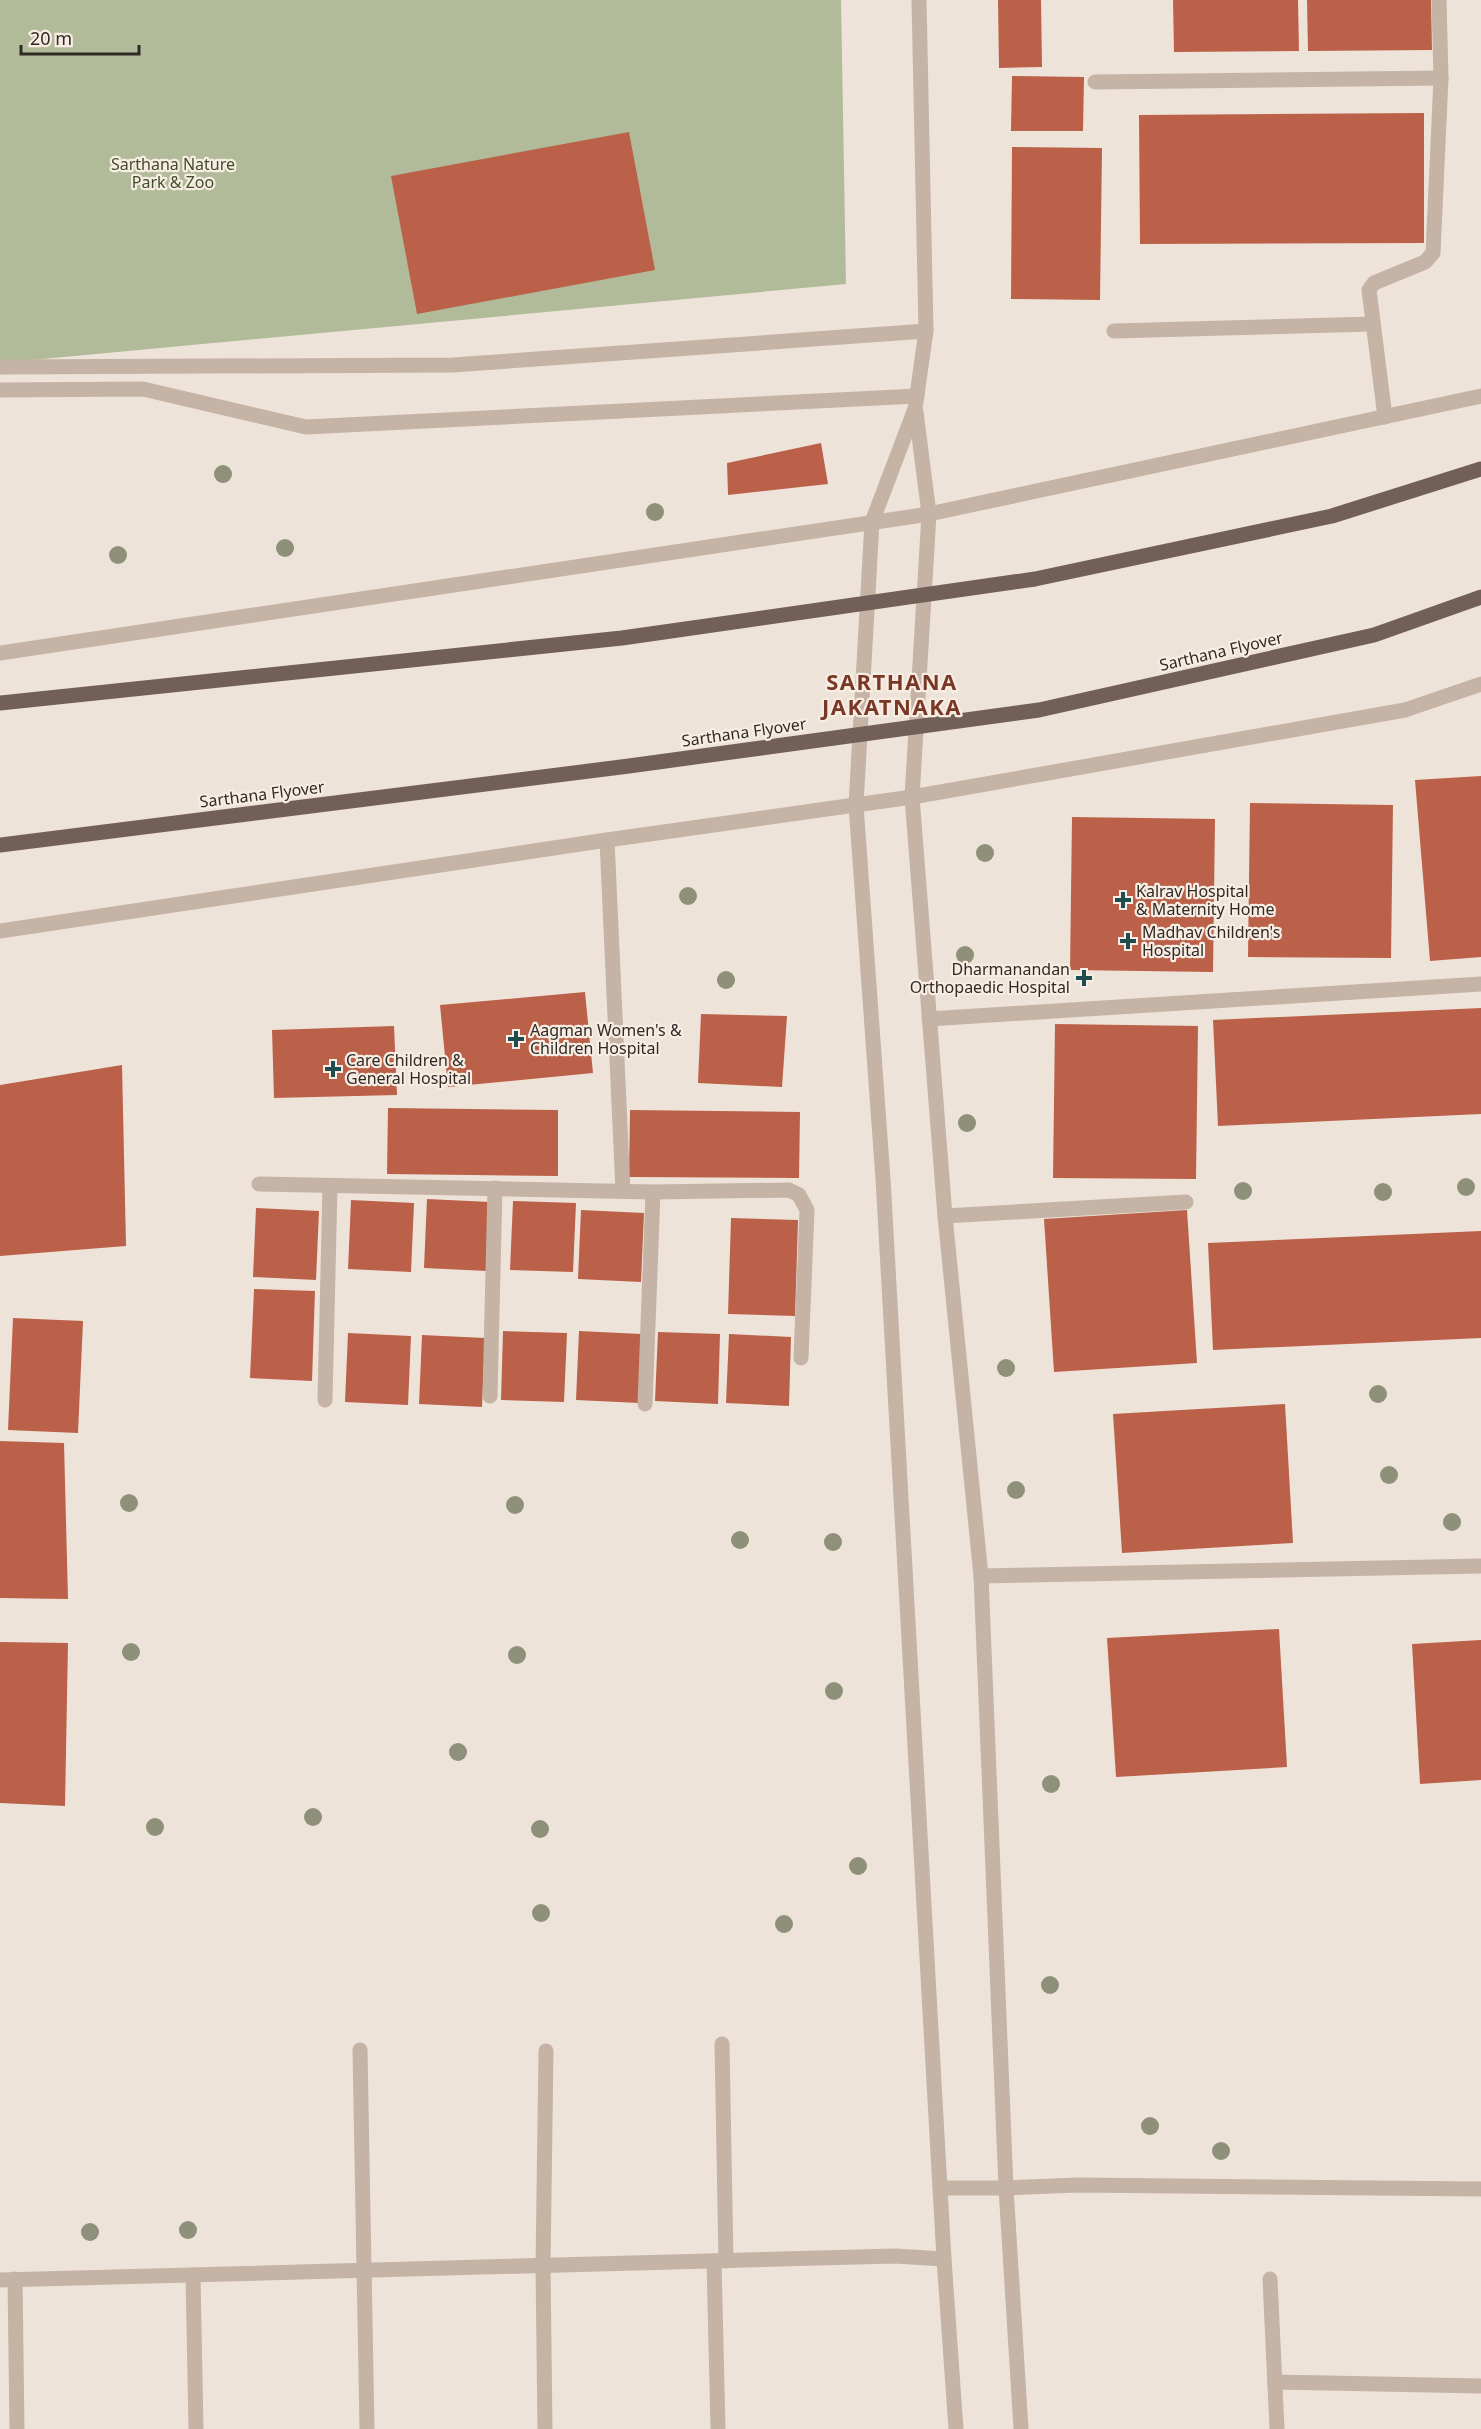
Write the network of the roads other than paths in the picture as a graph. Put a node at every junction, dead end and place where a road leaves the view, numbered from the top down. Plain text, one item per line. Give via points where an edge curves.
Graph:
1 (919, 0) edge
2 (1439, 0) edge
3 (1441, 78) junction
4 (1095, 82) dead end
5 (1373, 324) junction
6 (926, 331) junction
7 (1114, 332) dead end
8 (0, 367) edge
9 (0, 390) edge
10 (1480, 398) edge
11 (916, 402) junction
12 (1385, 417) junction
13 (1481, 469) edge
14 (929, 514) junction
15 (872, 522) junction
16 (1481, 597) edge
17 (0, 653) edge
18 (1481, 684) edge
19 (0, 703) edge
20 (912, 797) junction
21 (856, 805) junction
22 (607, 840) junction
23 (0, 844) edge
24 (0, 931) edge
25 (1481, 984) edge
26 (929, 1019) junction
27 (259, 1184) dead end
28 (330, 1186) junction
29 (495, 1188) junction
30 (623, 1191) junction
31 (653, 1192) junction
32 (1186, 1202) dead end
33 (945, 1215) junction
34 (801, 1358) dead end
35 (490, 1396) dead end
36 (325, 1400) dead end
37 (645, 1404) dead end
38 (1481, 1566) edge
39 (981, 1576) junction
40 (722, 2044) dead end
41 (360, 2050) dead end
42 (546, 2051) dead end
43 (940, 2188) junction
44 (1006, 2188) junction
45 (1481, 2189) edge
46 (944, 2259) junction
47 (720, 2261) junction
48 (543, 2266) junction
49 (363, 2270) junction
50 (193, 2275) junction
51 (1270, 2279) dead end
52 (8, 2280) edge
53 (1275, 2382) junction
54 (1481, 2386) edge
55 (17, 2429) edge
56 (196, 2429) edge
57 (367, 2429) edge
58 (545, 2429) edge
59 (718, 2429) edge
60 (956, 2429) edge
61 (1021, 2429) edge
62 (1277, 2429) edge

1 - 6 street
2 - 3 street
3 - 4 street
3 - 5 street via 1433,253 1425,262 1374,283 1369,290
5 - 7 street
5 - 12 street
6 - 8 street via 453,365
6 - 11 street
9 - 11 street via 143,389 306,427
10 - 12 street
11 - 14 street
11 - 15 street
12 - 14 street
13 - 19 main road, bridge via 1332,516 1035,579 622,638
14 - 15 street
14 - 20 street
15 - 17 street
15 - 21 street
16 - 23 main road, Sarthana Flyover, bridge via 1374,635 1039,710 629,766
18 - 20 street via 1405,710
20 - 21 street
20 - 26 street
21 - 22 street
21 - 43 street via 883,1179
22 - 24 street
22 - 30 street
25 - 26 street
26 - 33 street
27 - 28 street
28 - 29 street
28 - 36 street
29 - 30 street
29 - 35 street
30 - 31 street
31 - 34 street via 789,1190 799,1195 807,1210
31 - 37 street
32 - 33 street
33 - 39 street
38 - 39 street
39 - 44 street
40 - 47 street
41 - 49 street
42 - 48 street
43 - 44 street
43 - 46 street
44 - 45 street via 1077,2185
44 - 61 street
46 - 47 street via 895,2256
46 - 60 street
47 - 48 street
47 - 59 street
48 - 49 street
48 - 58 street
49 - 50 street
49 - 57 street
50 - 52 street
50 - 56 street
51 - 53 street
52 - 55 street
53 - 54 street
53 - 62 street

